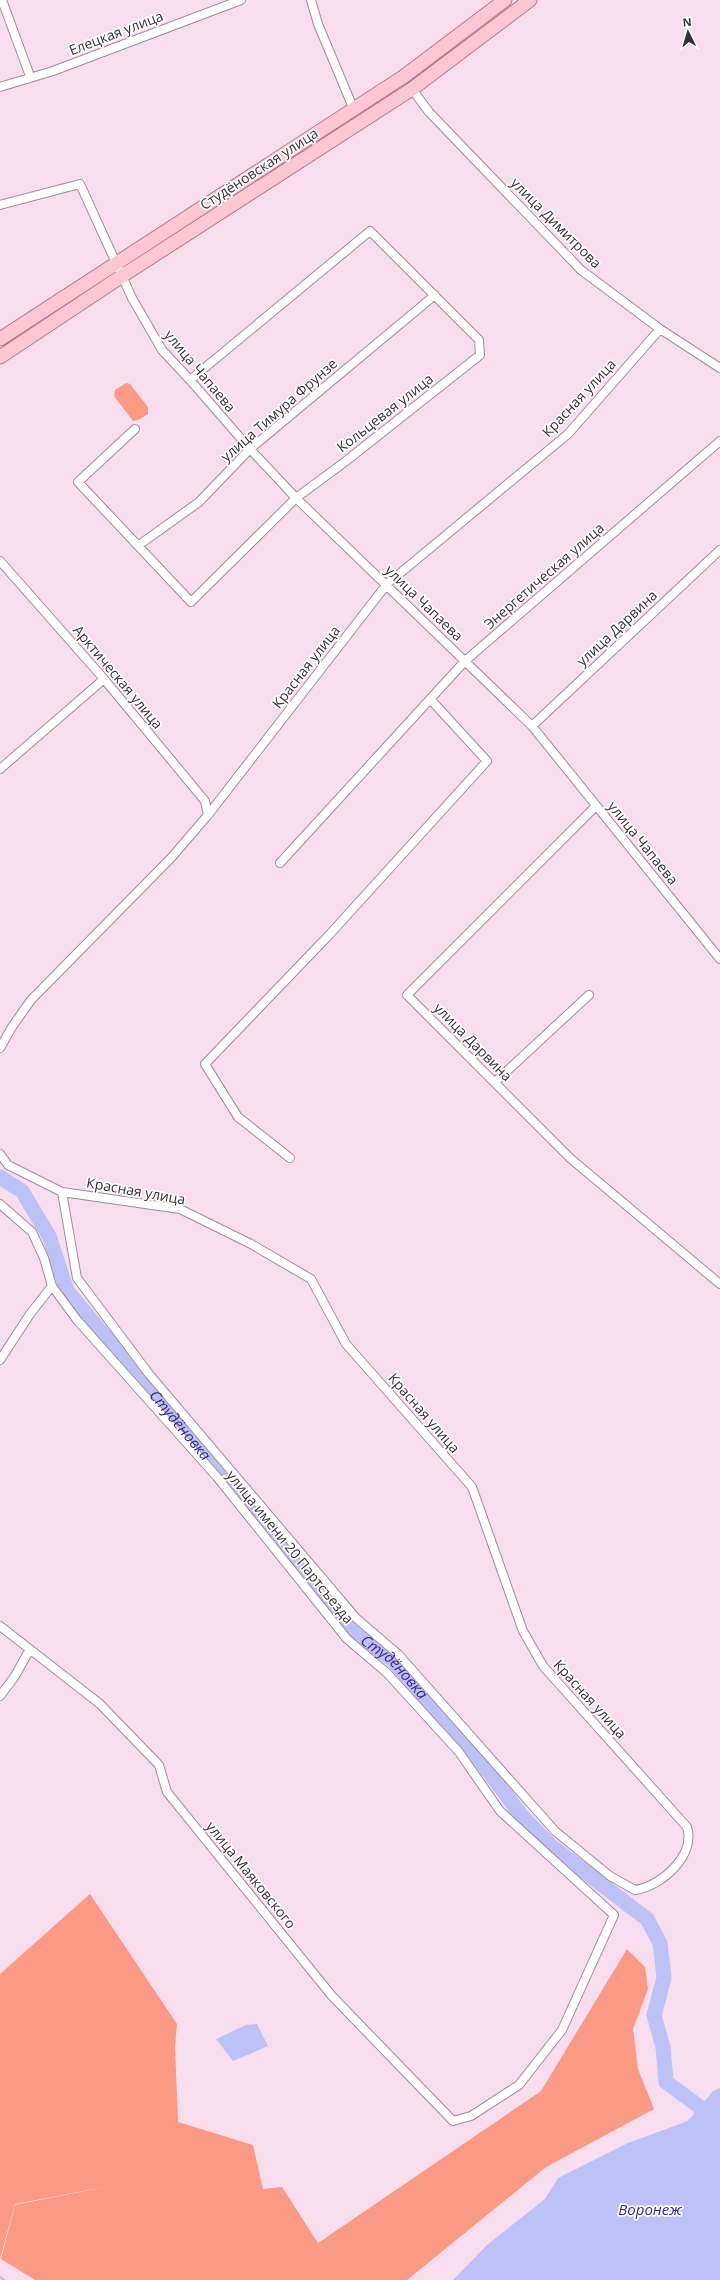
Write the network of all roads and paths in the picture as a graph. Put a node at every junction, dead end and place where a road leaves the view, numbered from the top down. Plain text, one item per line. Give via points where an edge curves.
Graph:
1 (2, 0) edge
2 (241, 0) edge
3 (311, 0) edge
4 (506, 0) edge
5 (530, 0) edge
6 (30, 76) junction
7 (0, 87) edge
8 (412, 89) junction
9 (354, 110) junction
10 (0, 205) edge
11 (118, 270) junction
12 (435, 295) junction
13 (660, 329) junction
14 (0, 339) edge
15 (0, 357) edge
16 (720, 368) edge
17 (190, 380) junction
18 (135, 429) dead end
19 (720, 440) edge
20 (250, 449) junction
21 (296, 498) junction
22 (140, 545) junction
23 (720, 550) edge
24 (0, 561) edge
25 (387, 584) junction
26 (465, 661) junction
27 (104, 679) junction
28 (430, 699) junction
29 (532, 726) junction
30 (0, 770) edge
31 (596, 806) junction
32 (208, 815) junction
33 (280, 862) dead end
34 (720, 959) edge
35 (589, 995) dead end
36 (0, 1048) edge
37 (495, 1082) junction
38 (0, 1154) edge
39 (290, 1158) dead end
40 (62, 1192) junction
41 (0, 1204) edge
42 (720, 1284) edge
43 (52, 1286) junction
44 (0, 1360) edge
45 (0, 1626) edge
46 (30, 1649) junction
47 (0, 1696) edge
48 (687, 1849) joint
49 (453, 2121) joint

1 - 6 street
2 - 6 street, Елецкая улица via 53,71
3 - 9 street via 318,24
4 - 9 main road, Студёновская улица
5 - 8 main road, Студёновская улица
6 - 7 street, Елецкая улица
8 - 11 main road, Студёновская улица
8 - 13 street, улица Димитрова via 429,112 581,270
9 - 11 main road, Студёновская улица
10 - 11 street, улица Чапаева via 80,184
11 - 14 main road, Студёновская улица
11 - 15 main road, Студёновская улица
11 - 17 street, улица Чапаева via 162,350
12 - 17 street, Кольцевая улица via 370,231
12 - 20 street, улица Тимура Фрунзе
12 - 21 street, Кольцевая улица via 479,340 480,355
13 - 16 street, улица Димитрова
13 - 25 street, Красная улица via 568,434
17 - 20 street, улица Чапаева
18 - 22 street, Кольцевая улица via 78,482
19 - 26 street, Энергетическая улица
20 - 21 street, улица Чапаева
20 - 22 street, улица Тимура Фрунзе via 199,502
21 - 22 street, Кольцевая улица via 191,602
21 - 25 street, улица Чапаева
23 - 29 street, улица Дарвина
24 - 27 street, Арктическая улица
25 - 26 street, улица Чапаева
25 - 32 street, Красная улица
26 - 28 street, Энергетическая улица
26 - 29 street, улица Чапаева
27 - 30 street
27 - 32 street, Арктическая улица via 205,801
28 - 33 street, Энергетическая улица
28 - 39 street via 488,761 330,934 205,1064 238,1117
29 - 31 street, улица Чапаева
31 - 34 street, улица Чапаева
31 - 37 street, улица Дарвина via 407,995
32 - 36 street, Красная улица via 171,858 31,1000
35 - 37 street
37 - 42 street, улица Дарвина via 570,1158
38 - 40 street, Красная улица via 8,1165
40 - 48 street, Красная улица via 180,1209 250,1244 311,1279 346,1344 472,1487 523,1631 543,1666 688,1827 690,1836
40 - 48 street, улица имени 20 Партсъезда via 77,1278 149,1374 356,1618 398,1654 555,1831 610,1876 635,1890 651,1885 662,1877 680,1861
41 - 43 street, улица имени 20 Партсъезда via 32,1232 44,1258
43 - 44 street
43 - 49 street, улица имени 20 Партсъезда via 77,1320 217,1477 347,1639 388,1673 459,1752 500,1811 614,1916 562,2030 519,2085 471,2116
45 - 46 street, улица Маяковского
46 - 47 street
46 - 49 street, улица Маяковского via 100,1704 159,1765 167,1792 332,1996

